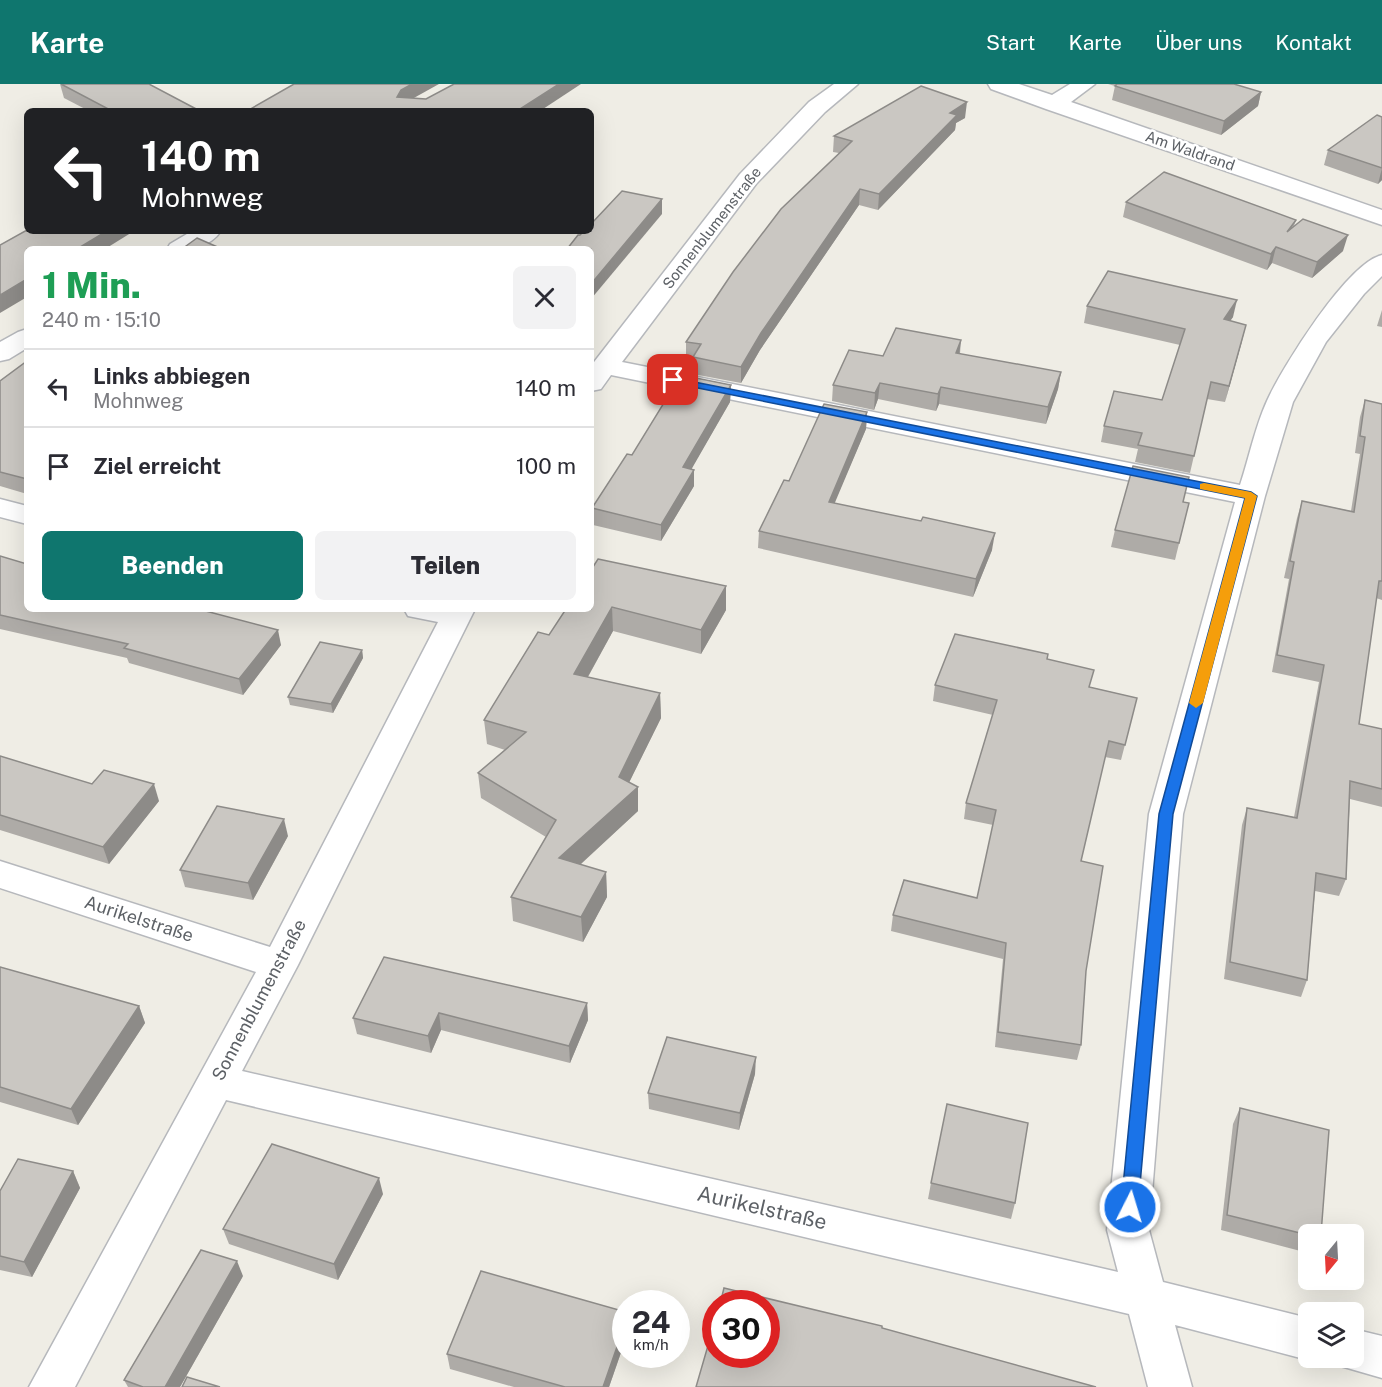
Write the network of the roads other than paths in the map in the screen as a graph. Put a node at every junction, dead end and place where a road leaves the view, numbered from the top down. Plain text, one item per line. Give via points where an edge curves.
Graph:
1 (847, 84) edge
2 (999, 84) edge
3 (1084, 84) edge
4 (1054, 104) junction
5 (1382, 218) edge
6 (204, 234) edge
7 (183, 246) edge
8 (1382, 262) edge
9 (24, 340) edge
10 (0, 353) edge
11 (597, 375) edge
12 (1251, 496) junction
13 (0, 508) edge
14 (24, 514) edge
15 (459, 612) edge
16 (0, 874) edge
17 (279, 965) junction
18 (215, 1081) junction
19 (1146, 1298) junction
20 (1298, 1336) edge
21 (1364, 1353) edge
22 (1382, 1357) edge
23 (51, 1387) edge
24 (1170, 1387) edge

1 - 11 street, Sonnenblumenstraße via 817,107 748,179
2 - 4 street, Am Waldrand
3 - 4 street
4 - 5 street, Am Waldrand
6 - 7 street
8 - 12 street via 1314,340 1280,402
9 - 10 street
11 - 12 street
12 - 19 street via 1166,814 1128,1230
13 - 14 street
15 - 17 street, Sonnenblumenstraße
16 - 17 street, Aurikelstraße
17 - 18 street, Sonnenblumenstraße
18 - 19 street, Aurikelstraße
18 - 23 street, Sonnenblumenstraße
19 - 20 street, Aurikelstraße
19 - 24 street
21 - 22 street

